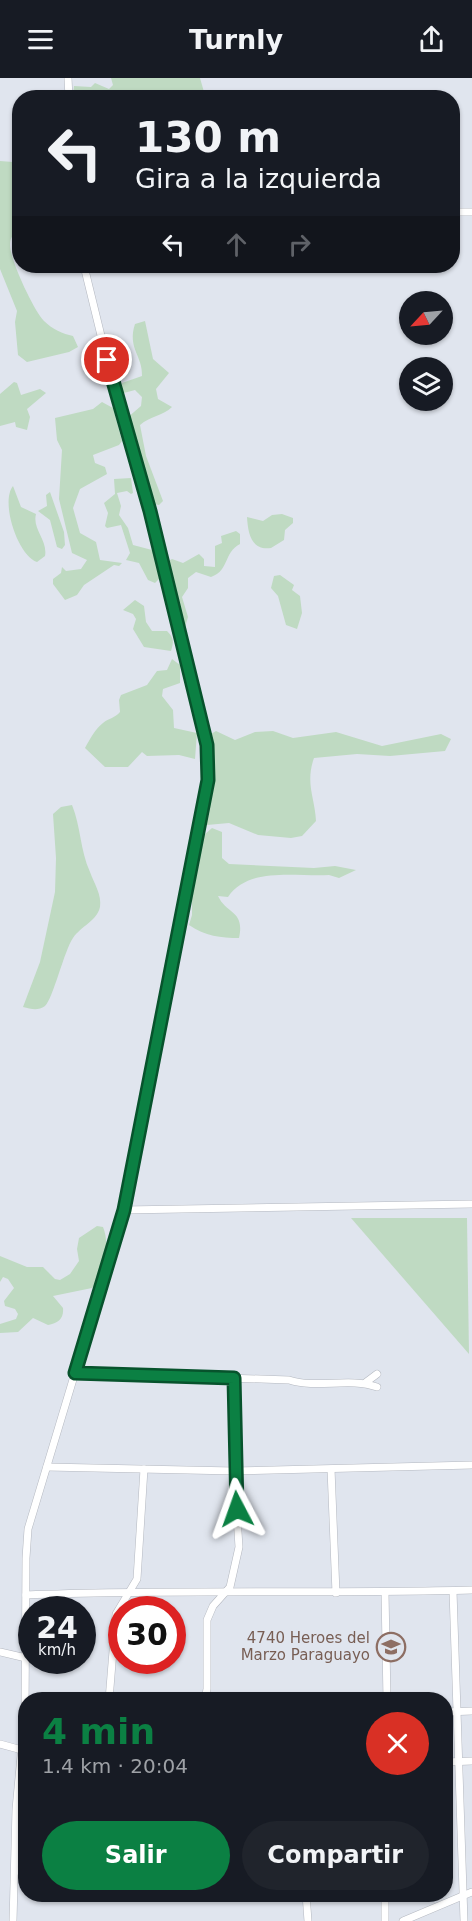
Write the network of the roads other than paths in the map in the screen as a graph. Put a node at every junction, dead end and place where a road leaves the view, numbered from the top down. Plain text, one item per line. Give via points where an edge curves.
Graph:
1 (86, 273) edge
2 (472, 1204) edge
3 (124, 1210) junction
4 (75, 1373) junction
5 (377, 1374) dead end
6 (234, 1378) junction
7 (365, 1383) junction
8 (377, 1387) dead end
9 (472, 1465) edge
10 (47, 1467) junction
11 (144, 1469) junction
12 (331, 1469) junction
13 (234, 1471) junction
14 (472, 1590) edge
15 (453, 1591) junction
16 (385, 1592) junction
17 (128, 1593) junction
18 (223, 1593) junction
19 (336, 1593) junction
20 (26, 1595) joint
21 (0, 1652) edge
22 (18, 1656) edge
23 (25, 1674) edge
24 (25, 1692) edge
25 (110, 1692) edge
26 (206, 1692) edge
27 (387, 1692) edge
28 (472, 1711) edge
29 (456, 1712) junction
30 (0, 1744) edge
31 (18, 1749) edge
32 (453, 1761) edge
33 (458, 1761) junction
34 (472, 1761) edge
35 (18, 1835) edge
36 (15, 1871) joint
37 (472, 1892) edge
38 (464, 1895) junction
39 (453, 1900) edge
40 (307, 1902) edge
41 (385, 1902) edge
42 (448, 1902) edge
43 (13, 1921) edge
44 (308, 1921) edge
45 (385, 1921) edge
46 (403, 1921) edge
47 (464, 1921) edge

1 - 3 street via 117,401 150,511 207,745 208,780
2 - 3 street
3 - 4 street
4 - 6 street
4 - 10 street
5 - 7 street
6 - 7 street via 311,1384
6 - 13 street
7 - 8 street
9 - 12 street
10 - 11 street
10 - 20 street via 28,1529
11 - 13 street
11 - 17 street via 139,1568
12 - 13 street
12 - 19 street
13 - 18 street via 239,1547 230,1587
14 - 15 street
15 - 16 street
15 - 29 street
16 - 19 street
16 - 27 street
17 - 18 street
17 - 20 street
17 - 25 street via 116,1614
18 - 19 street
18 - 26 street via 207,1620
21 - 22 street
23 - 24 street
28 - 29 street
29 - 33 street
30 - 31 street
32 - 33 street
33 - 34 street
33 - 38 street
35 - 36 street
36 - 43 street
37 - 38 street
38 - 39 street
38 - 47 street
40 - 44 street
41 - 45 street
42 - 46 street

